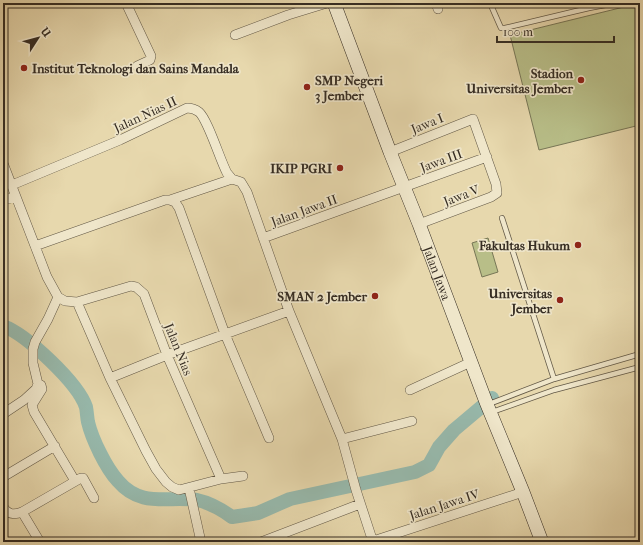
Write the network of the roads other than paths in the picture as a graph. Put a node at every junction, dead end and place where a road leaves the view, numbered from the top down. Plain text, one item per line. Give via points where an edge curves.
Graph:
1 (126, 3) edge
2 (327, 3) edge
3 (334, 3) edge
4 (490, 3) edge
5 (616, 3) edge
6 (589, 5) edge
7 (235, 35) dead end
8 (136, 66) dead end
9 (390, 152) junction
10 (487, 157) junction
11 (3, 163) edge
12 (232, 179) junction
13 (12, 185) junction
14 (404, 187) junction
15 (16, 197) junction
16 (3, 200) edge
17 (170, 200) junction
18 (502, 218) dead end
19 (419, 224) junction
20 (262, 238) junction
21 (35, 246) junction
22 (58, 297) junction
23 (77, 302) junction
24 (289, 311) junction
25 (225, 334) junction
26 (167, 354) junction
27 (640, 354) edge
28 (471, 362) junction
29 (640, 367) edge
30 (110, 378) junction
31 (554, 379) junction
32 (38, 384) junction
33 (410, 390) dead end
34 (487, 406) junction
35 (3, 414) edge
36 (412, 421) dead end
37 (269, 438) dead end
38 (342, 439) junction
39 (55, 446) junction
40 (243, 476) dead end
41 (3, 477) edge
42 (221, 479) junction
43 (75, 482) junction
44 (189, 492) junction
45 (523, 492) junction
46 (94, 498) dead end
47 (360, 504) junction
48 (3, 507) edge
49 (22, 512) junction
50 (40, 542) edge
51 (200, 542) edge
52 (261, 542) edge
53 (373, 542) edge
54 (542, 542) edge

1 - 8 street via 151,56 150,60
2 - 7 street
3 - 9 main road, Jalan Jawa
4 - 6 lane via 501,28
5 - 6 lane
9 - 10 street, Jawa I via 474,119
9 - 14 main road, Jalan Jawa
10 - 14 street, Jawa III
10 - 19 street, Jawa V via 497,191 493,196
11 - 13 street
12 - 13 street, Jalan Nias II via 222,164 203,117 196,110 187,108 120,140
12 - 17 street
12 - 20 street, Jalan Nias II via 239,181 244,188
13 - 15 street
14 - 19 main road, Jalan Jawa
14 - 20 street, Jalan Jawa II
15 - 16 street
15 - 21 street
17 - 21 street
17 - 25 street via 179,208
18 - 31 lane
19 - 28 main road, Jalan Jawa
20 - 24 street, Jalan Jawa II
21 - 22 street
22 - 23 street via 65,301
22 - 32 street via 33,349
23 - 26 street, Jalan Nias via 128,286 136,287 146,298
23 - 30 street
24 - 25 street
24 - 38 street, Jalan Jawa II
25 - 26 street
25 - 37 street
26 - 30 street
26 - 42 street, Jalan Nias
27 - 31 lane
28 - 33 street
28 - 34 main road, Jalan Jawa
29 - 34 lane
30 - 44 street via 160,475 172,487
31 - 34 lane
32 - 35 street via 32,393
32 - 39 street via 42,387 42,392 34,402 33,408
34 - 45 main road, Jalan Jawa
36 - 38 street
38 - 47 street, Jalan Jawa II
39 - 41 street
39 - 43 street
40 - 42 street
42 - 44 street
43 - 46 street via 83,478
43 - 49 street
44 - 51 street
45 - 53 street, Jalan Jawa IV
45 - 54 main road, Jalan Jawa
47 - 52 street
47 - 53 street, Jalan Jawa II
48 - 49 street via 11,514
49 - 50 street

